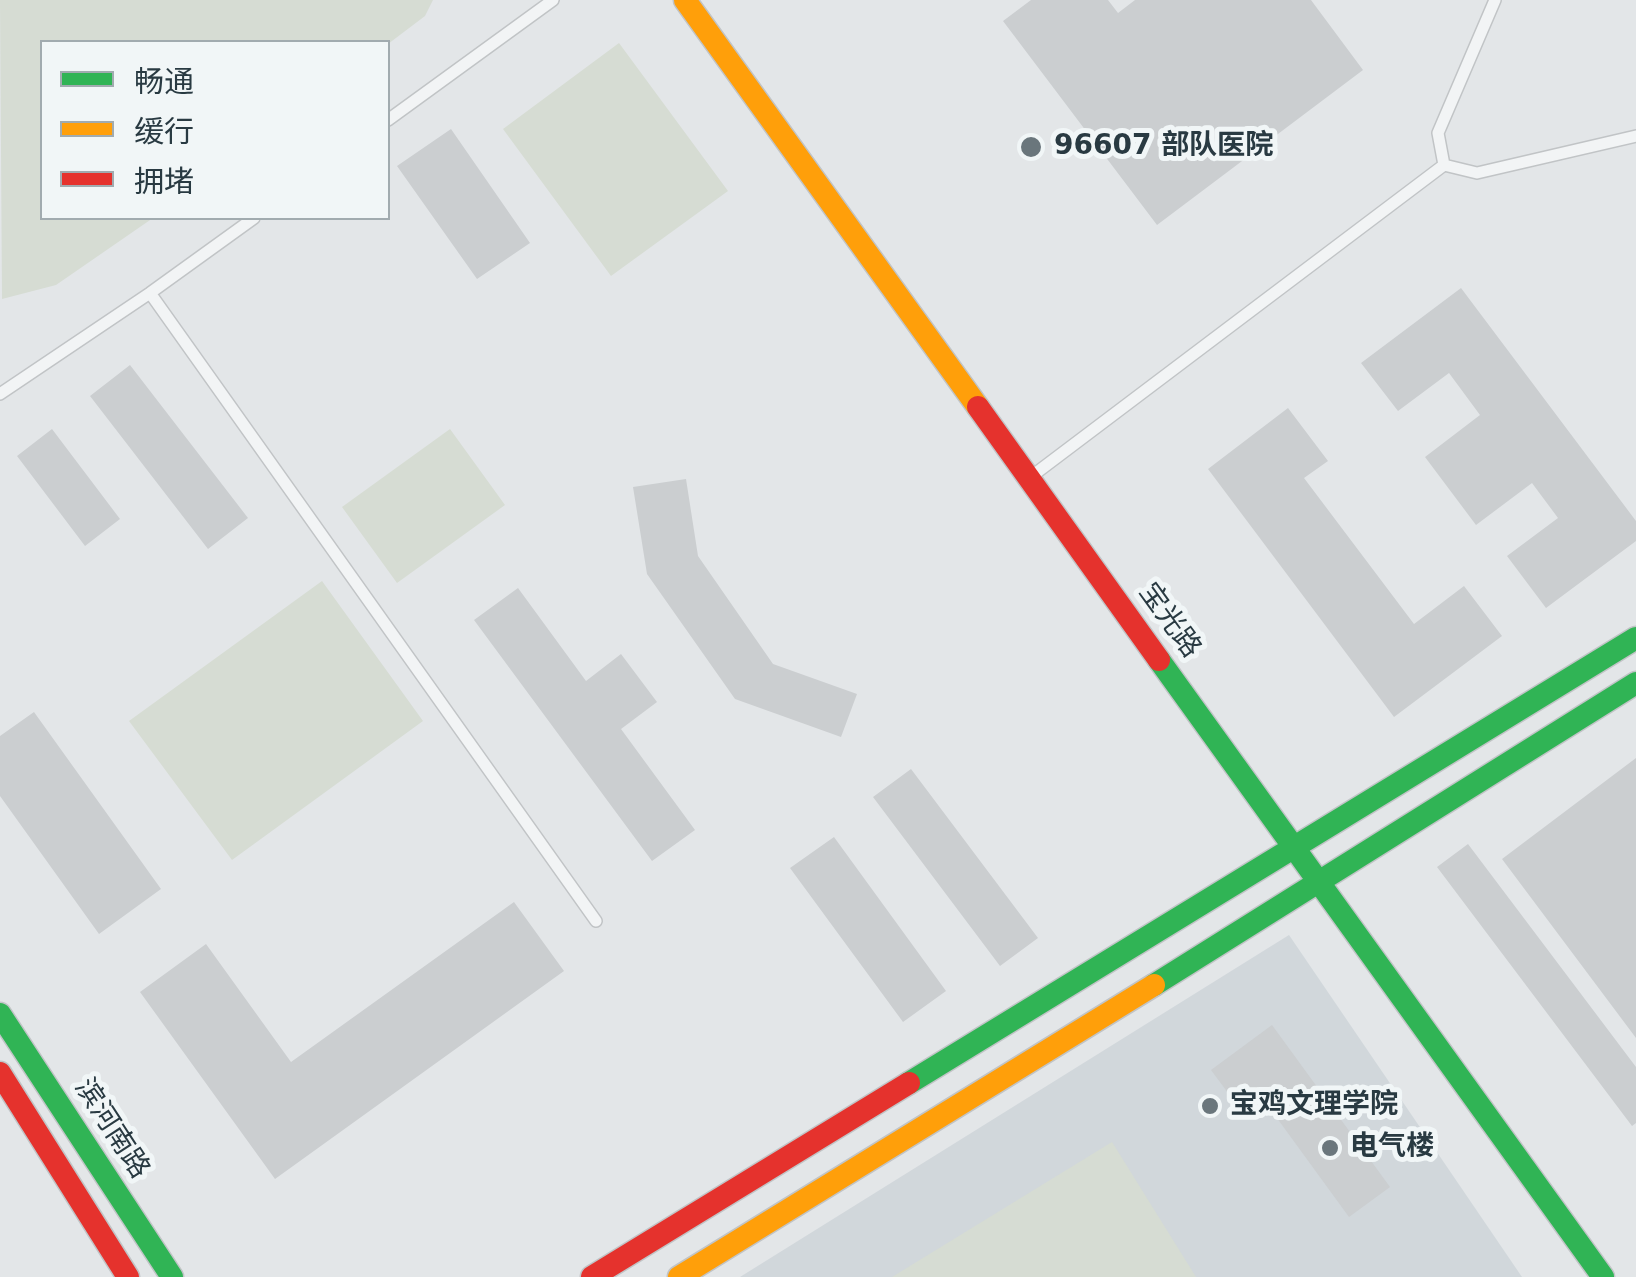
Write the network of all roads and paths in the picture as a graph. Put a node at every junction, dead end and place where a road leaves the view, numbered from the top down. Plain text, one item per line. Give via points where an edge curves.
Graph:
1 (553, 0) edge
2 (684, 0) edge
3 (1495, 0) edge
4 (390, 119) edge
5 (1636, 136) edge
6 (1444, 166) junction
7 (251, 220) edge
8 (150, 293) junction
9 (0, 394) edge
10 (1029, 478) junction
11 (1636, 638) edge
12 (1636, 683) edge
13 (1296, 848) junction
14 (1321, 883) junction
15 (596, 920) dead end
16 (0, 1014) edge
17 (0, 1073) edge
18 (128, 1277) edge
19 (172, 1277) edge
20 (592, 1277) edge
21 (679, 1277) edge
22 (1603, 1277) edge

1 - 4 lane
2 - 10 main road, 宝光路
3 - 6 lane via 1438,133
5 - 6 lane via 1477,174
6 - 10 lane
7 - 8 lane
8 - 9 lane
8 - 15 lane
10 - 13 main road, 宝光路
11 - 13 main road
12 - 14 main road
13 - 14 main road, 宝光路
13 - 20 main road
14 - 21 main road
14 - 22 main road, 宝光路
16 - 19 main road, 滨河南路
17 - 18 main road

